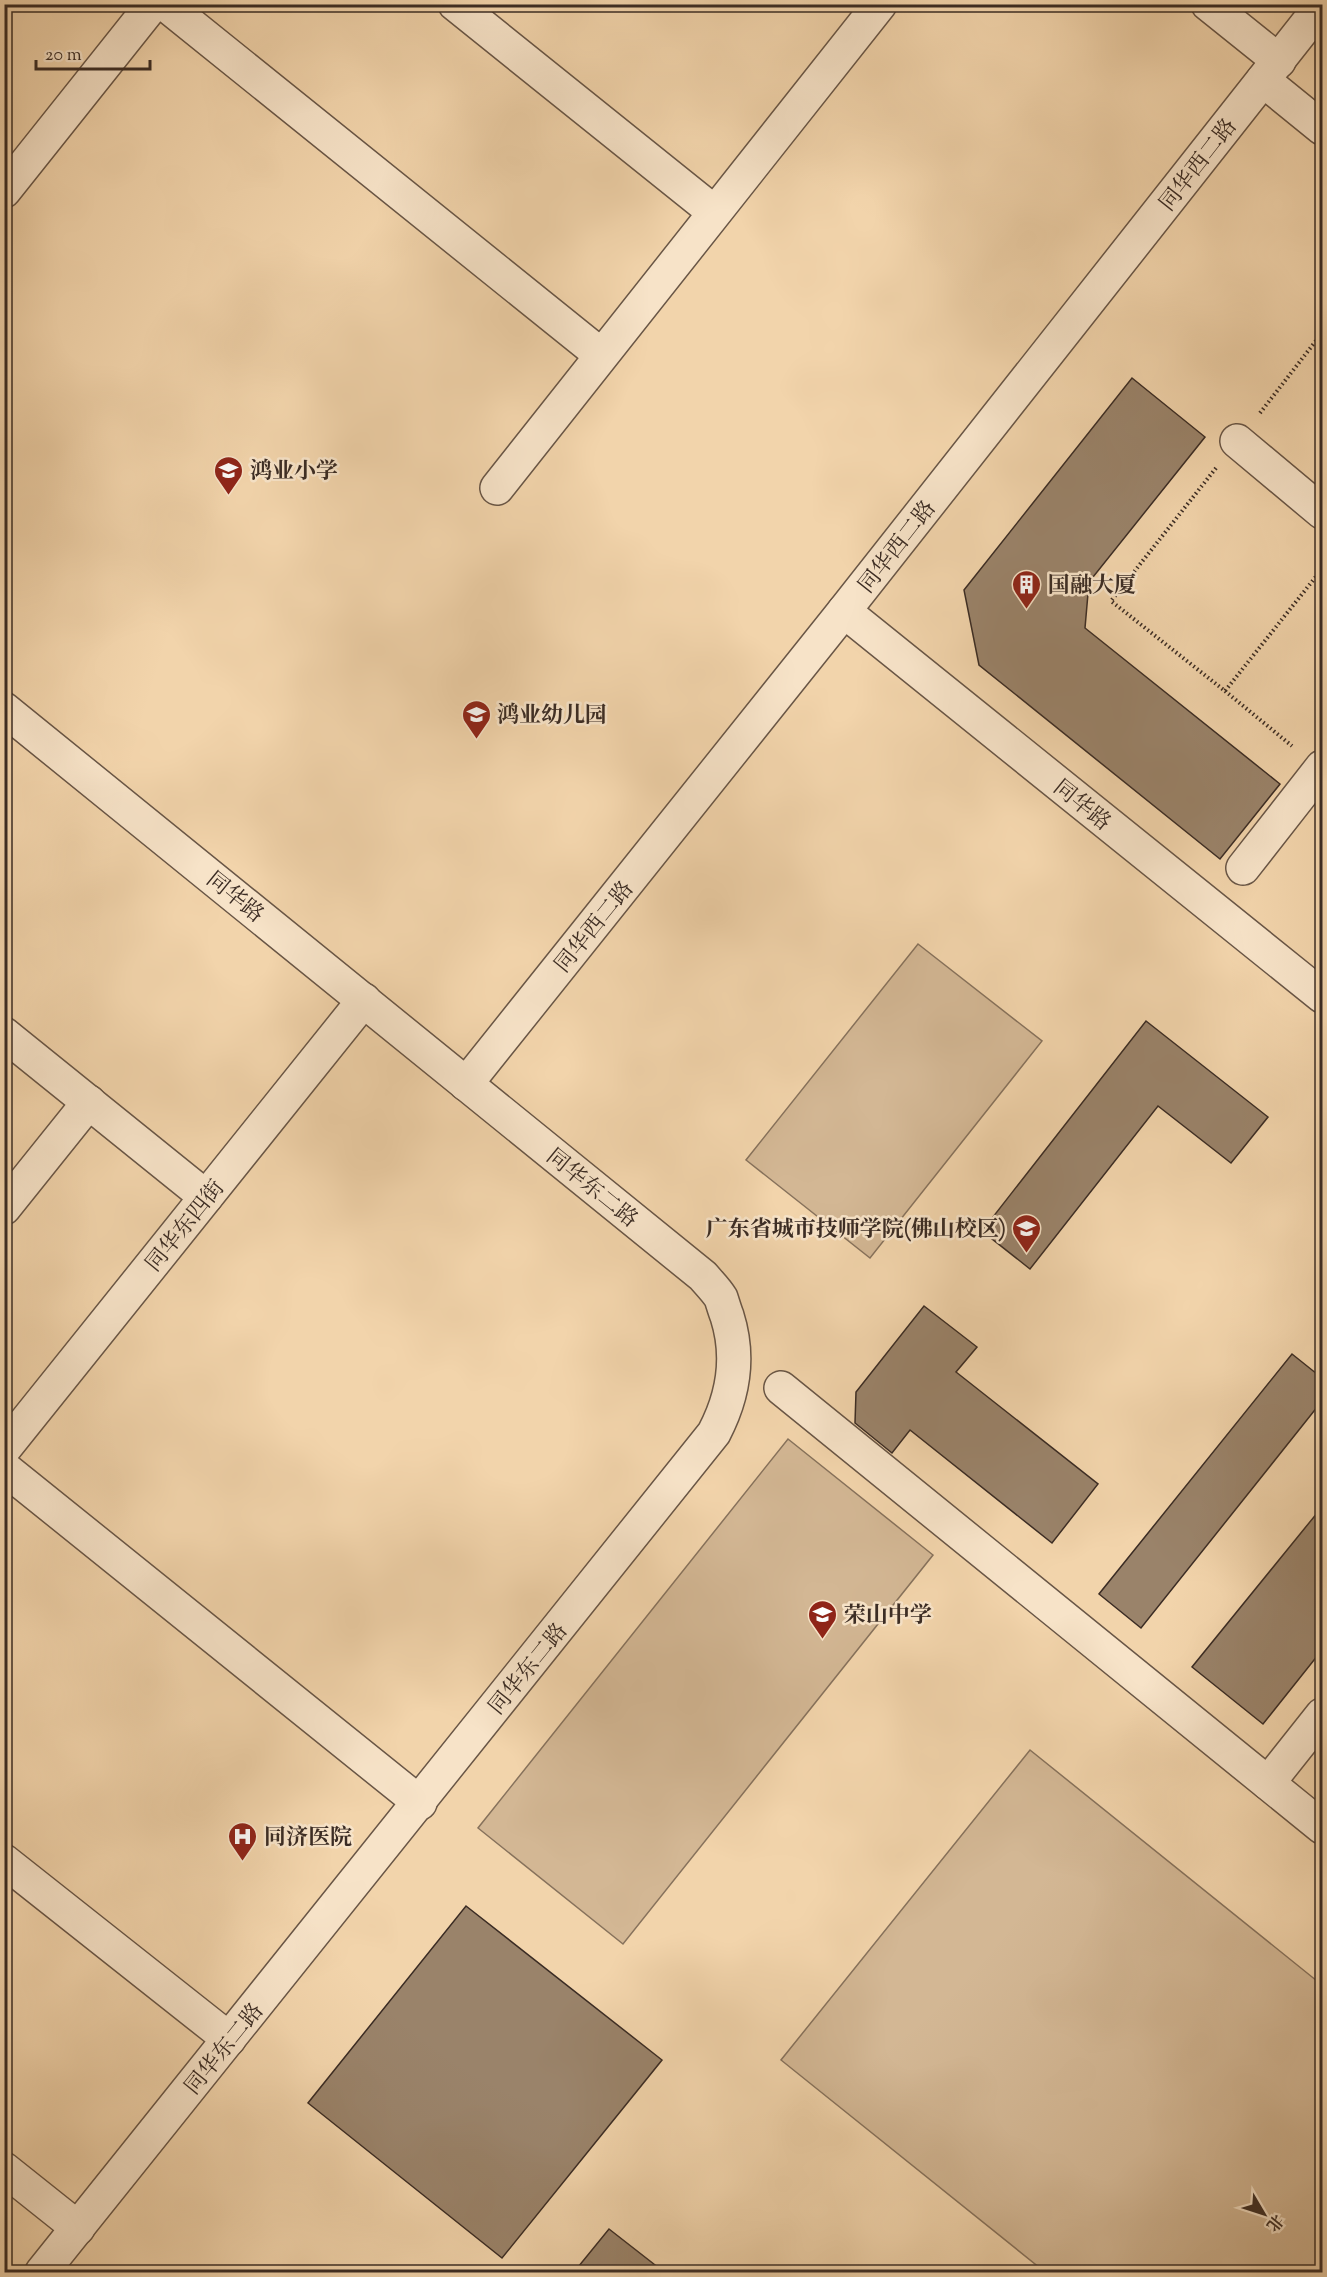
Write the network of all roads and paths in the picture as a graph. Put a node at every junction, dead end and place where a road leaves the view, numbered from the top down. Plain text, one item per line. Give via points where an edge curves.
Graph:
1 (153, 4) edge
2 (165, 4) edge
3 (455, 4) edge
4 (880, 4) edge
5 (1208, 4) edge
6 (1323, 5) edge
7 (1271, 70) junction
8 (1323, 128) edge
9 (4, 191) edge
10 (714, 212) junction
11 (1323, 333) edge
12 (601, 355) junction
13 (1237, 441) junction
14 (497, 488) dead end
15 (1323, 512) edge
16 (1323, 568) edge
17 (844, 611) junction
18 (1225, 691) junction
19 (4, 708) edge
20 (1321, 768) edge
21 (1243, 868) dead end
22 (1323, 996) edge
23 (364, 1000) junction
24 (4, 1034) edge
25 (466, 1084) junction
26 (89, 1102) junction
27 (206, 1197) junction
28 (4, 1208) edge
29 (781, 1388) dead end
30 (4, 1449) edge
31 (4, 1468) edge
32 (1323, 1715) edge
33 (1268, 1783) junction
34 (420, 1803) junction
35 (1323, 1827) edge
36 (4, 1861) edge
37 (230, 2039) junction
38 (4, 2169) edge
39 (78, 2228) junction
40 (42, 2272) edge

1 - 9 street
2 - 12 street
3 - 10 street
4 - 10 street
5 - 7 street
6 - 7 street, 同华西二路
7 - 8 street
7 - 17 street, 同华西二路
10 - 12 street
11 - 13 path
12 - 14 street
13 - 15 street
13 - 18 path via 1111,601
16 - 18 path
17 - 22 street, 同华路
17 - 25 street, 同华西二路
18 - 20 path
19 - 23 street, 同华路
20 - 21 street
23 - 25 street, 同华路
23 - 27 street, 同华东四街
24 - 26 street
25 - 34 street, 同华东二路 via 703,1276 721,1298 730,1328 734,1382 714,1433
26 - 27 street
26 - 28 street
27 - 30 street, 同华东四街
29 - 33 street
31 - 34 street
32 - 33 street
33 - 35 street
34 - 37 street, 同华东二路
36 - 37 street
37 - 39 street, 同华东二路
38 - 39 street
39 - 40 street, 同华东二路

